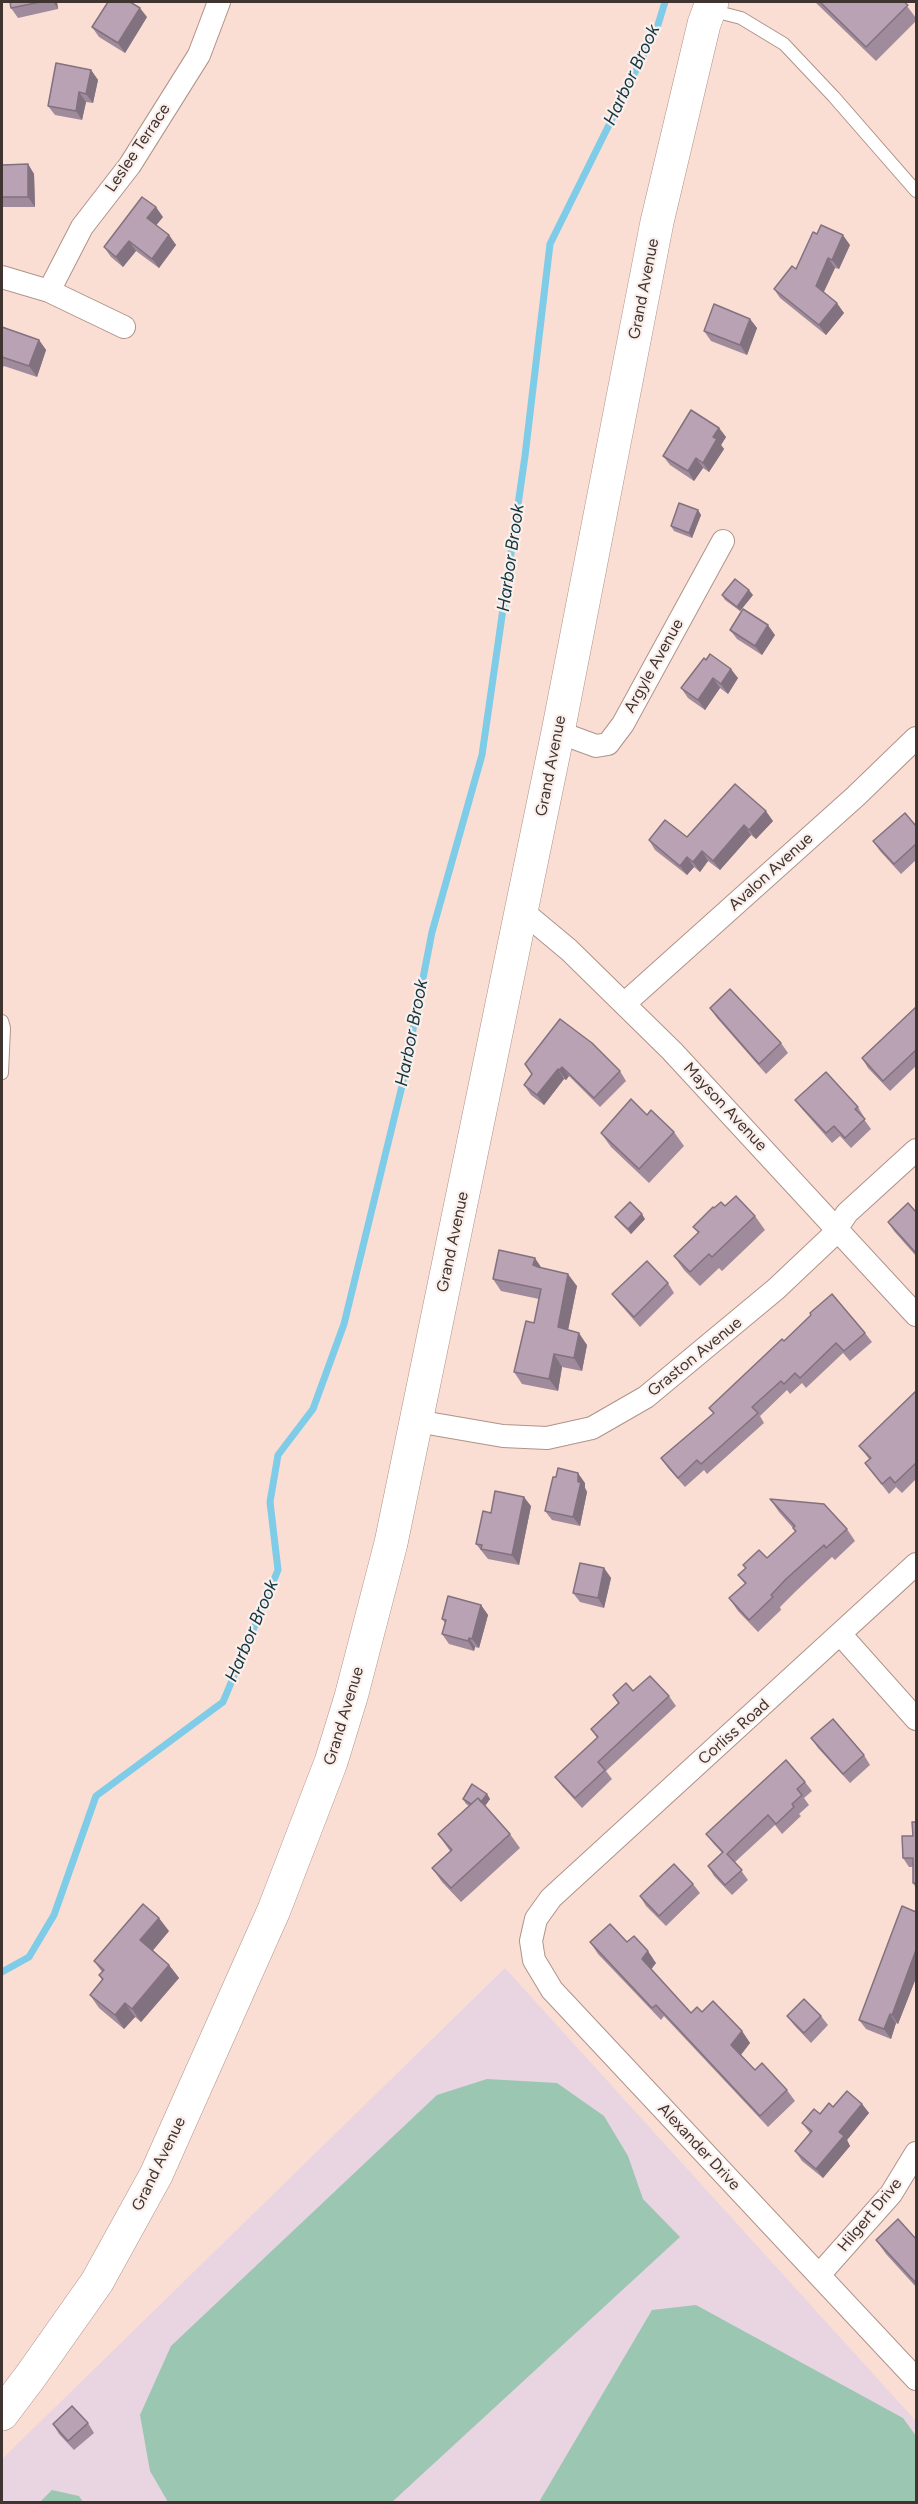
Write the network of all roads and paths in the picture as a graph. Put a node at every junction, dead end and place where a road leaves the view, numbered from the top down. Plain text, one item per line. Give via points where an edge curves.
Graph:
1 (219, 2) edge
2 (711, 6) edge
3 (916, 191) edge
4 (2, 277) edge
5 (49, 291) junction
6 (124, 327) dead end
7 (723, 541) dead end
8 (558, 732) junction
9 (916, 738) edge
10 (521, 910) junction
11 (624, 1004) junction
12 (2, 1021) edge
13 (2, 1073) edge
14 (916, 1150) edge
15 (837, 1227) junction
16 (916, 1316) edge
17 (416, 1421) junction
18 (916, 1564) edge
19 (841, 1635) junction
20 (916, 1719) edge
21 (552, 1898) joint
22 (916, 2153) edge
23 (819, 2275) junction
24 (916, 2379) edge
25 (2, 2414) edge

1 - 5 street, Leslee Terrace via 199,55 130,165 82,227
2 - 3 lane via 741,18 784,44
2 - 8 street, Grand Avenue via 657,222
4 - 5 street
5 - 6 street
7 - 8 street, Argyle Avenue via 623,724 608,744 596,746
8 - 10 street, Grand Avenue
9 - 11 street, Avalon Avenue
10 - 11 street, Mayson Avenue
10 - 17 street, Grand Avenue
11 - 15 street, Mayson Avenue
12 - 13 lane
14 - 15 street, Graston Avenue
15 - 16 street, Mayson Avenue
15 - 17 street, Graston Avenue via 776,1289 646,1397 592,1428 547,1438 503,1436
17 - 25 street, Grand Avenue via 391,1543 351,1697 274,1910 151,2185 97,2282
18 - 19 street, Corliss Road
19 - 20 street
19 - 21 street, Corliss Road
21 - 23 street, Alexander Drive via 536,1919 531,1941 534,1960 552,1990
22 - 23 street, Hilgert Drive via 891,2194
23 - 24 street, Alexander Drive

